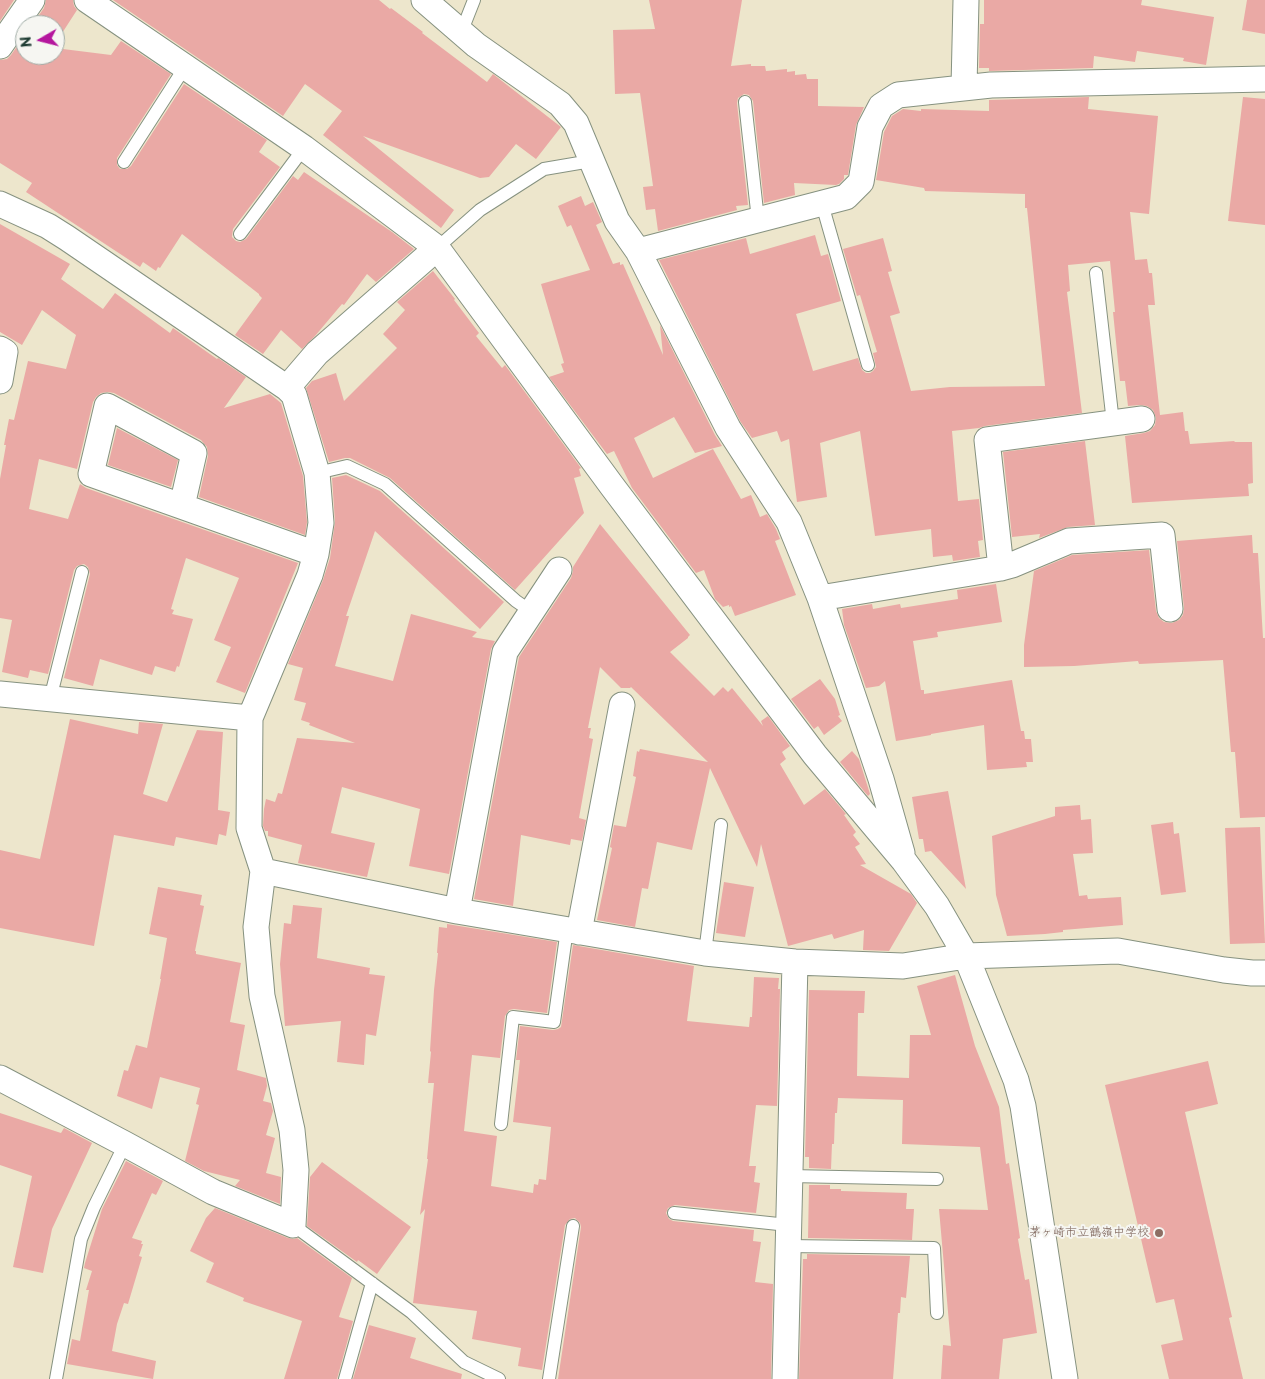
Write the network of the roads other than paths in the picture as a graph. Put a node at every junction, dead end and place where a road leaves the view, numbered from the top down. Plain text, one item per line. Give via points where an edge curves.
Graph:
1 (32, 0) edge
2 (87, 0) edge
3 (424, 0) edge
4 (474, 0) edge
5 (966, 0) edge
6 (461, 33) junction
7 (0, 46) edge
8 (186, 67) junction
9 (1265, 79) edge
10 (964, 87) junction
11 (745, 102) dead end
12 (304, 148) junction
13 (591, 161) junction
14 (124, 162) dead end
15 (0, 204) edge
16 (822, 204) junction
17 (758, 220) junction
18 (240, 234) dead end
19 (436, 248) junction
20 (638, 251) junction
21 (1096, 273) dead end
22 (0, 349) edge
23 (868, 365) dead end
24 (0, 381) edge
25 (288, 388) junction
26 (1142, 419) dead end
27 (1113, 423) junction
28 (317, 473) junction
29 (182, 506) junction
30 (316, 554) junction
31 (1001, 568) junction
32 (559, 570) dead end
33 (82, 572) dead end
34 (820, 598) junction
35 (1170, 609) dead end
36 (532, 612) junction
37 (0, 694) edge
38 (50, 699) junction
39 (622, 705) dead end
40 (250, 718) junction
41 (722, 825) dead end
42 (904, 861) junction
43 (263, 871) junction
44 (457, 911) junction
45 (573, 930) junction
46 (704, 953) junction
47 (966, 956) junction
48 (795, 962) junction
49 (1265, 973) edge
50 (0, 1078) edge
51 (500, 1124) dead end
52 (125, 1144) junction
53 (790, 1176) junction
54 (937, 1179) dead end
55 (674, 1213) dead end
56 (293, 1225) junction
57 (573, 1226) dead end
58 (788, 1236) junction
59 (372, 1284) junction
60 (937, 1313) dead end
61 (56, 1379) edge
62 (345, 1379) edge
63 (500, 1379) edge
64 (549, 1379) edge
65 (785, 1379) edge
66 (1065, 1379) edge

1 - 7 street
2 - 8 street
3 - 6 street
4 - 6 lane
5 - 10 street
6 - 13 street via 560,104 576,123
8 - 12 street
8 - 14 lane
9 - 10 street
10 - 16 street via 898,95 881,106 870,127 861,182 846,197
11 - 17 lane
12 - 18 lane
12 - 19 street
13 - 19 lane via 544,170 480,210
13 - 20 street via 617,221
15 - 25 street via 67,238
16 - 17 street
16 - 23 lane
17 - 20 street
19 - 25 street via 318,353
19 - 42 street via 815,755
20 - 34 street via 728,428 789,522
21 - 27 lane
22 - 24 street via 5,352
25 - 28 street via 294,395
26 - 27 street
27 - 31 street via 987,440
28 - 30 street via 321,523
28 - 36 lane via 346,466 385,484 516,602
29 - 29 street via 194,453 107,406 91,474
29 - 30 street
30 - 40 street via 310,576
31 - 34 street
31 - 35 street via 1069,541 1162,535
32 - 36 street
33 - 38 lane
34 - 42 street via 881,779
36 - 44 street via 505,652
37 - 38 street
38 - 40 street
39 - 45 street
40 - 43 street via 249,828
41 - 46 lane
42 - 47 street via 937,906
43 - 44 street
43 - 56 street via 256,927 260,976 292,1130 296,1170
44 - 45 street
45 - 46 street
45 - 51 lane via 554,1022 513,1017
46 - 48 street
47 - 48 street via 903,966
47 - 49 street via 1118,951 1224,970
47 - 66 street via 1016,1080 1023,1106
48 - 53 street
50 - 52 street
52 - 56 street via 213,1192
52 - 61 lane via 81,1239
53 - 54 lane
53 - 58 street
55 - 58 lane
56 - 59 lane
57 - 64 lane
58 - 60 lane via 934,1248
58 - 65 street
59 - 62 lane
59 - 63 lane via 411,1312 464,1362

